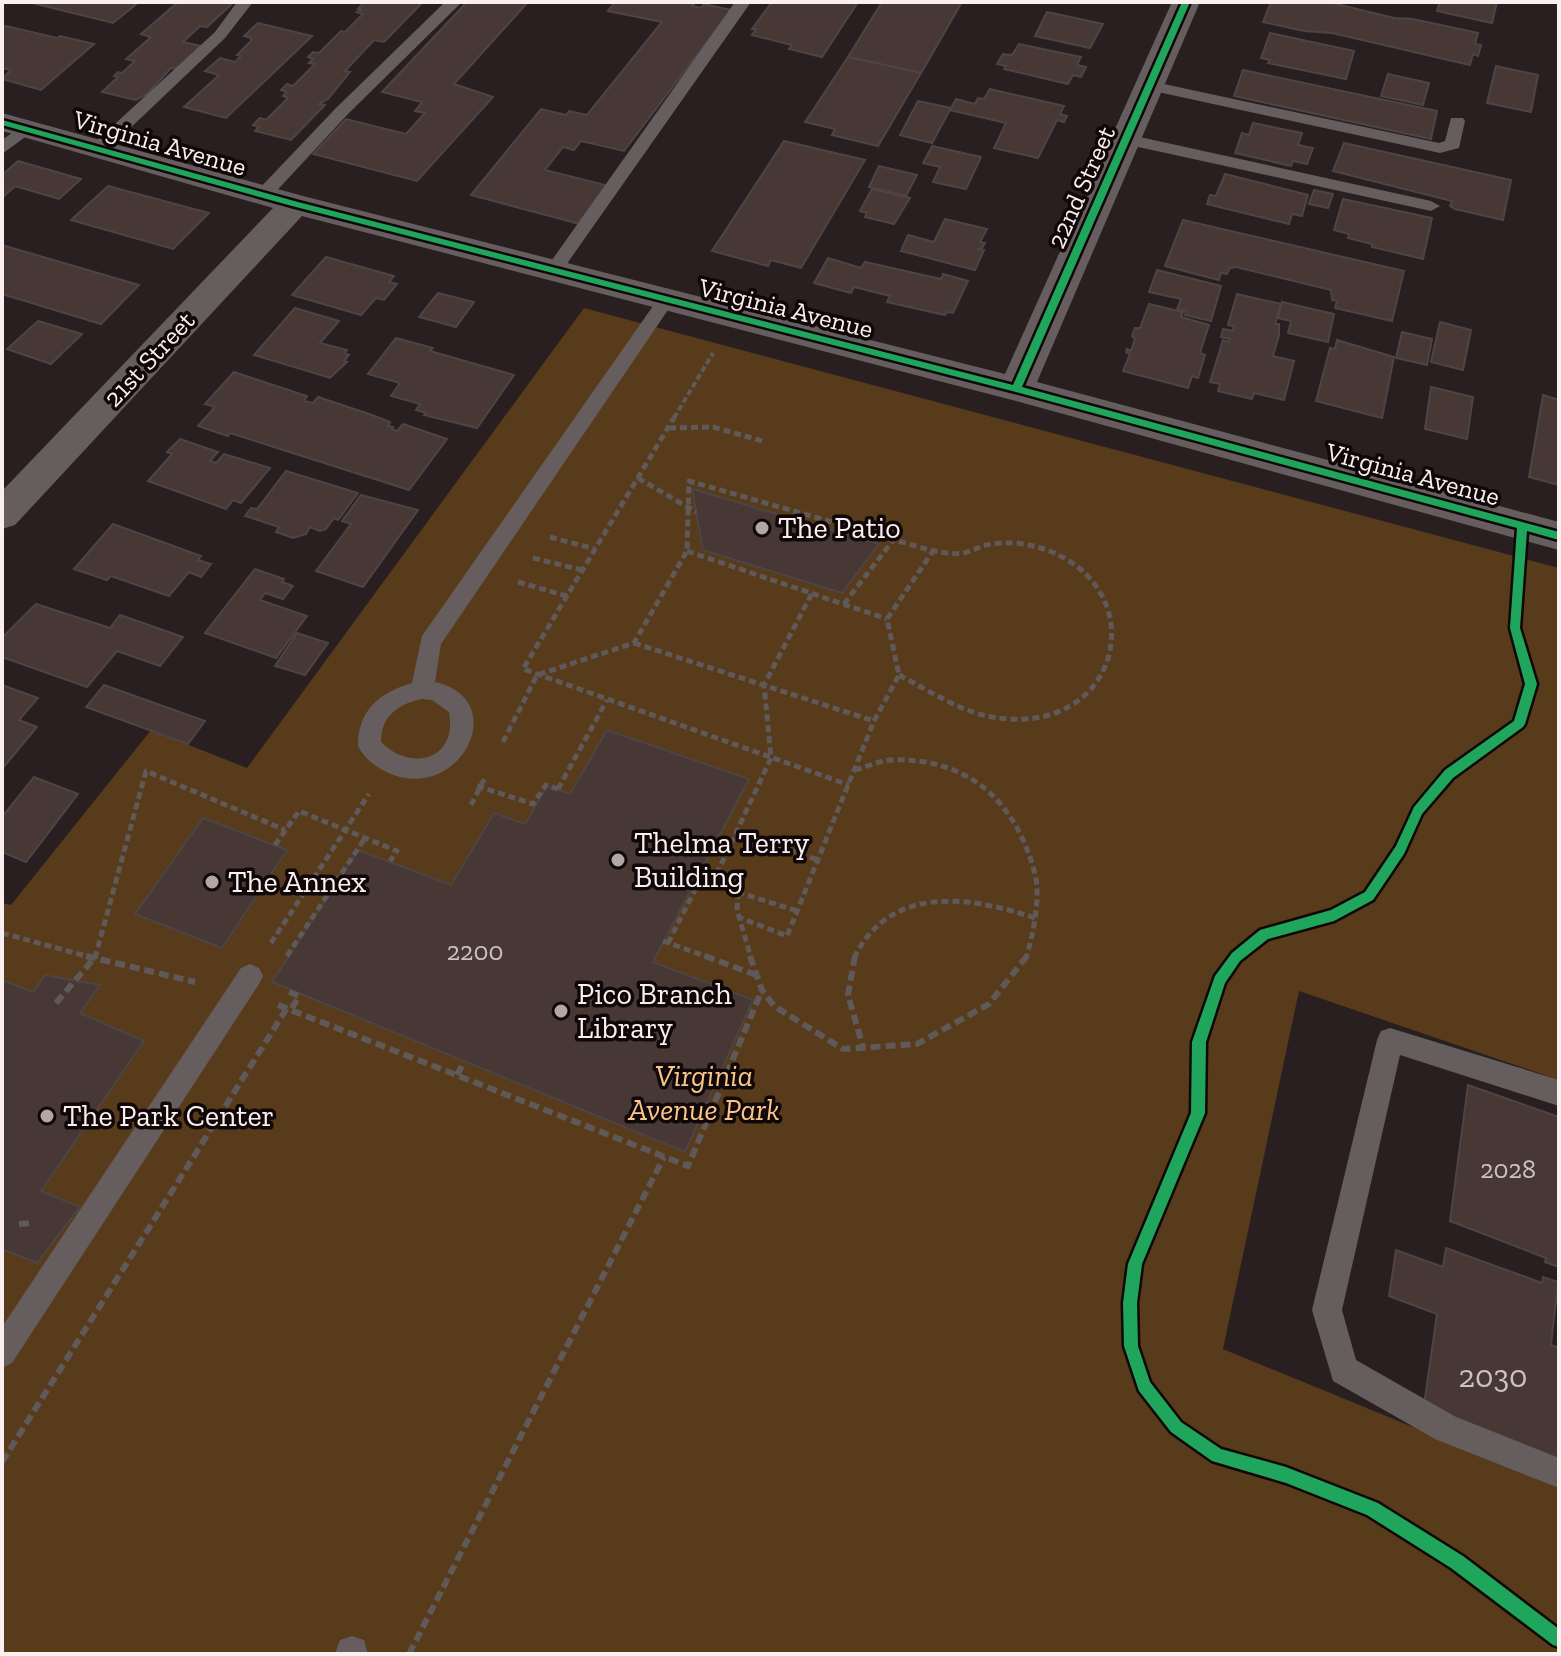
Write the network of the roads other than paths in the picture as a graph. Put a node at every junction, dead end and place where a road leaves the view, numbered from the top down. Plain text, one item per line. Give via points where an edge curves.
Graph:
1 (245, 2) edge
2 (454, 2) edge
3 (743, 2) edge
4 (1186, 2) edge
5 (1150, 86) junction
6 (1457, 121) dead end
7 (14, 125) edge
8 (1126, 139) junction
9 (2, 149) edge
10 (98, 149) junction
11 (279, 199) junction
12 (1431, 206) dead end
13 (553, 271) junction
14 (666, 300) junction
15 (1016, 389) junction
16 (2, 515) edge
17 (1559, 536) edge
18 (422, 690) dead end
19 (250, 976) road end
20 (1559, 1093) edge
21 (2, 1353) edge
22 (1559, 1473) edge

1 - 10 lane via 220,35
2 - 11 lane via 342,111
3 - 13 lane
4 - 5 street, 22nd Street
5 - 6 lane via 1440,148 1453,144
5 - 8 street, 22nd Street
7 - 9 lane
7 - 10 street, Virginia Avenue
8 - 12 lane
8 - 15 street, 22nd Street
10 - 11 street, Virginia Avenue
11 - 13 street, Virginia Avenue
11 - 16 street, 21st Street
13 - 14 street, Virginia Avenue
14 - 15 street, Virginia Avenue
14 - 18 lane via 430,642
15 - 17 street, Virginia Avenue
19 - 21 lane
20 - 22 lane via 1390,1040 1327,1310 1344,1370 1446,1428

